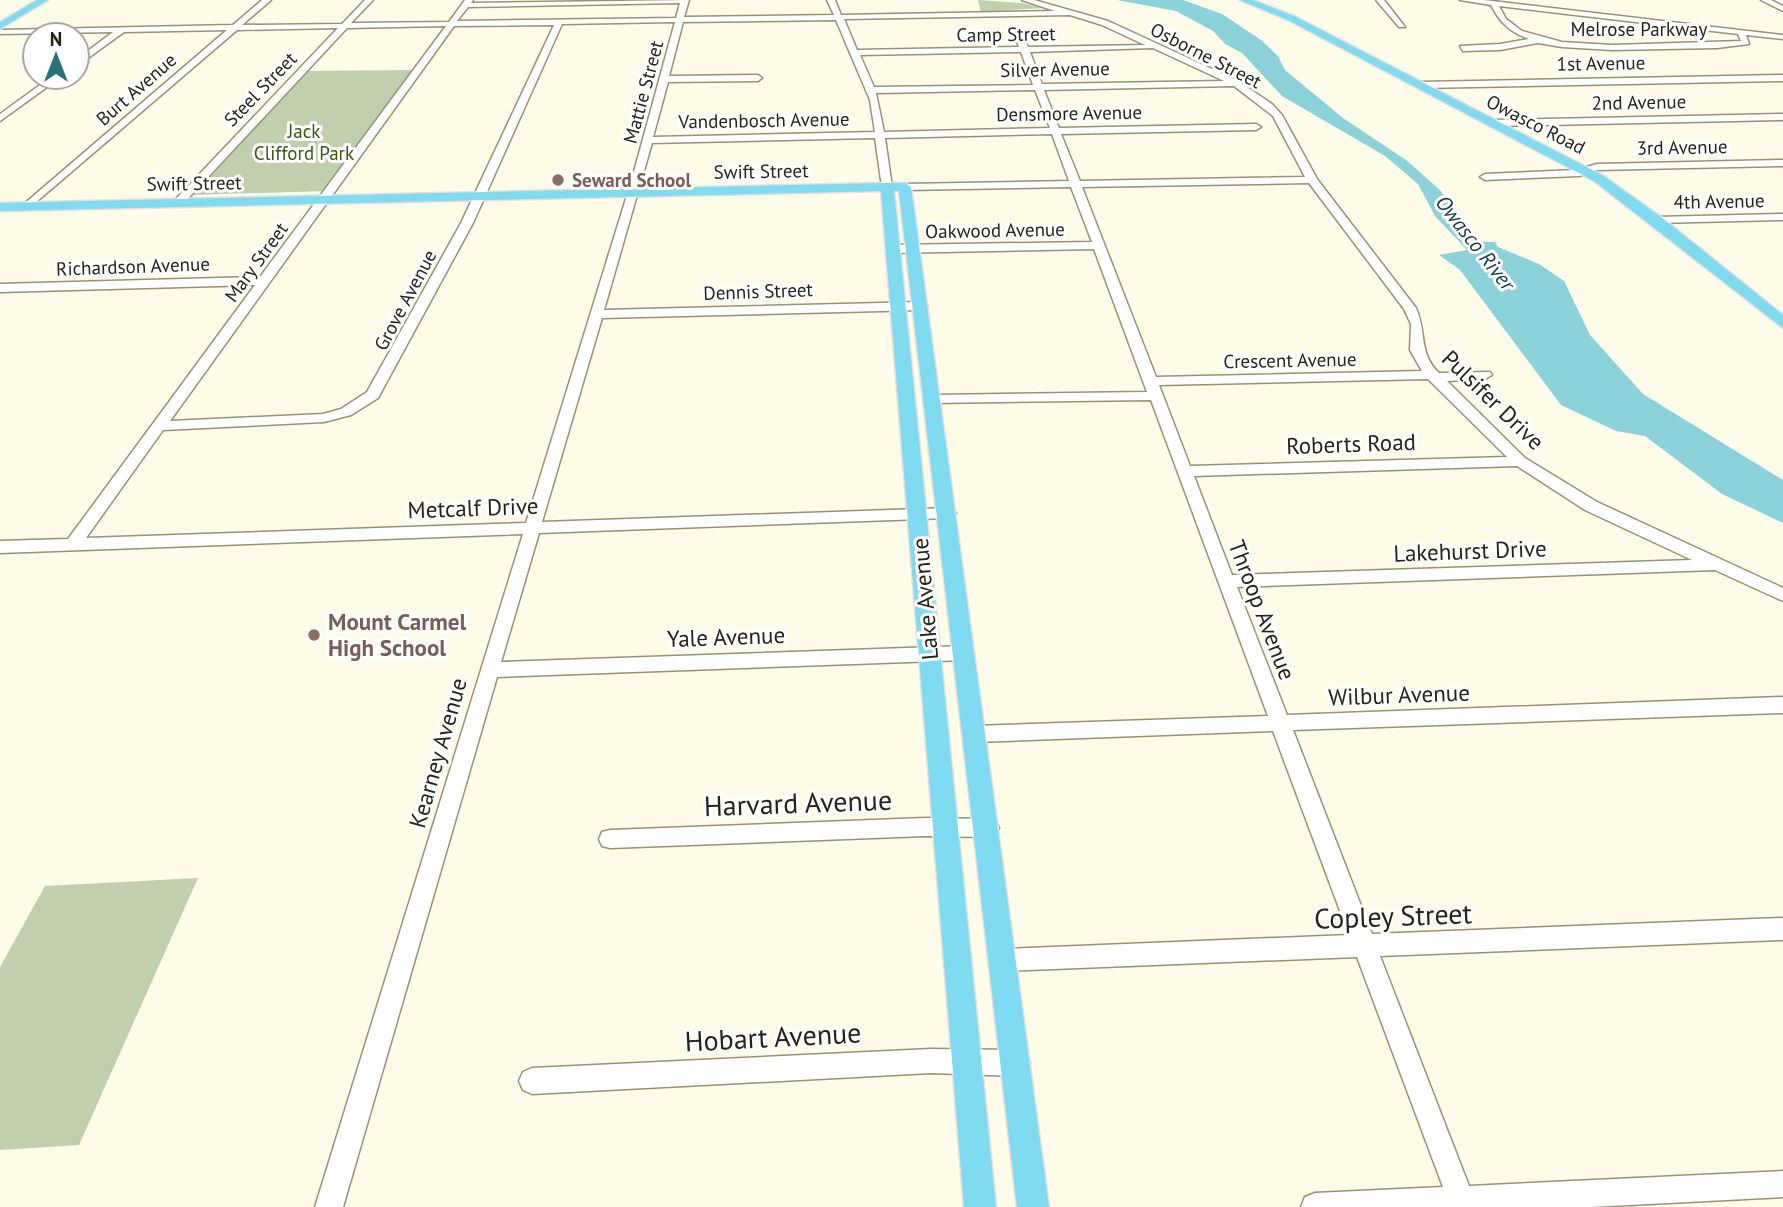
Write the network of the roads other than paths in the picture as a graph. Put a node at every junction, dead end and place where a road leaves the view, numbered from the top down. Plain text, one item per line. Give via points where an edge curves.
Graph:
1 (43, 0) edge
2 (267, 0) edge
3 (369, 0) edge
4 (685, 0) edge
5 (831, 0) edge
6 (1026, 0) edge
7 (1245, 0) edge
8 (1380, 0) edge
9 (1464, 0) edge
10 (1508, 0) edge
11 (1765, 0) edge
12 (468, 2) edge
13 (1494, 4) junction
14 (1518, 7) junction
15 (1783, 9) edge
16 (1070, 13) junction
17 (838, 17) junction
18 (680, 20) junction
19 (5, 21) edge
20 (559, 22) junction
21 (452, 24) junction
22 (1402, 25) dead end
23 (0, 26) edge
24 (345, 26) junction
25 (234, 28) junction
26 (123, 30) junction
27 (1017, 30) dead end
28 (0, 32) edge
29 (1741, 33) junction
30 (1783, 37) edge
31 (1539, 40) junction
32 (1157, 47) junction
33 (1463, 48) dead end
34 (1023, 50) junction
35 (91, 53) edge
36 (856, 53) junction
37 (758, 78) dead end
38 (665, 79) junction
39 (1782, 79) edge
40 (1238, 84) junction
41 (1421, 85) junction
42 (1036, 87) junction
43 (872, 90) junction
44 (38, 91) edge
45 (1783, 117) edge
46 (0, 118) edge
47 (1495, 123) junction
48 (1256, 127) dead end
49 (1281, 127) joint
50 (1054, 131) junction
51 (881, 134) junction
52 (648, 140) junction
53 (1783, 163) edge
54 (1583, 169) junction
55 (1485, 177) dead end
56 (1312, 180) junction
57 (1074, 183) junction
58 (896, 187) junction
59 (632, 193) junction
60 (478, 196) junction
61 (325, 200) junction
62 (178, 203) junction
63 (28, 206) junction
64 (0, 207) edge
65 (1783, 216) edge
66 (1656, 220) junction
67 (1097, 245) junction
68 (904, 249) junction
69 (266, 281) junction
70 (0, 288) edge
71 (910, 306) junction
72 (595, 314) junction
73 (1783, 323) edge
74 (1485, 375) dead end
75 (1432, 376) junction
76 (1153, 388) junction
77 (934, 399) junction
78 (159, 426) junction
79 (1520, 461) junction
80 (1184, 471) junction
81 (948, 513) junction
82 (917, 516) junction
83 (530, 529) junction
84 (72, 545) junction
85 (0, 547) edge
86 (1718, 565) junction
87 (1224, 581) junction
88 (1783, 595) edge
89 (965, 653) junction
90 (930, 654) junction
91 (488, 670) junction
92 (1783, 705) edge
93 (1279, 723) junction
94 (975, 734) junction
95 (945, 828) junction
96 (988, 828) junction
97 (610, 839) dead end
98 (1783, 929) edge
99 (1365, 946) junction
100 (1004, 960) junction
101 (967, 1062) junction
102 (1017, 1063) junction
103 (532, 1081) dead end
104 (1783, 1184) edge
105 (1462, 1203) edge
106 (329, 1207) edge
107 (980, 1207) edge
108 (1033, 1207) edge
109 (1315, 1207) edge

1 - 19 main road
2 - 25 street, Burt Avenue
3 - 24 street, Steel Street
4 - 12 street
4 - 18 street, Mattie Street
5 - 17 street, Lake Avenue
6 - 16 street, Osborne Street
7 - 41 main road, Owasco Road via 1293,19
8 - 22 street
9 - 13 street
10 - 14 street
11 - 15 street
12 - 21 street, Mary Street
13 - 14 street
13 - 31 street, Melrose Parkway via 1506,24
14 - 29 street
16 - 17 street
16 - 32 street, Osborne Street
17 - 18 street
17 - 36 street, Lake Avenue
18 - 20 street
18 - 38 street, Mattie Street
19 - 23 main road
20 - 21 street
20 - 60 street, Grove Avenue
21 - 24 street
21 - 61 street, Mary Street
24 - 25 street
24 - 62 street, Steel Street
25 - 26 street
25 - 63 street, Burt Avenue
26 - 28 street
26 - 35 street
27 - 34 street, Throop Avenue
29 - 30 street
29 - 31 street, Melrose Parkway via 1746,43 1721,45 1584,47
31 - 33 street
32 - 34 street, Camp Street
32 - 40 street, Osborne Street
34 - 36 street, Camp Street
34 - 42 street, Throop Avenue
36 - 43 street, Lake Avenue
37 - 38 street
38 - 52 street, Mattie Street
39 - 41 street, 1st Avenue
40 - 42 street, Silver Avenue
40 - 49 street, Osborne Street via 1269,106
41 - 47 main road, Owasco Road
42 - 43 street, Silver Avenue
42 - 50 street, Throop Avenue
43 - 51 street, Lake Avenue
44 - 46 street
45 - 47 street, 2nd Avenue
47 - 54 main road, Owasco Road
48 - 50 street, Densmore Avenue
49 - 56 street, Pulsifer Drive
50 - 51 street, Densmore Avenue
50 - 57 street, Throop Avenue
51 - 52 street, Vandenbosch Avenue
51 - 58 street, Lake Avenue
52 - 59 street, Mattie Street
53 - 54 street, 3rd Avenue
54 - 55 street via 1579,173
54 - 66 main road, Owasco Road
56 - 57 street, Swift Street
56 - 75 street, Pulsifer Drive via 1410,308 1417,324 1418,350
57 - 58 street, Swift Street
57 - 67 street, Throop Avenue
58 - 59 main road, Swift Street
58 - 68 main road, Lake Avenue
59 - 60 main road, Swift Street
59 - 72 street, Kearney Avenue
60 - 61 main road, Swift Street
60 - 78 street, Grove Avenue via 458,242 368,399 324,418
61 - 62 main road, Swift Street
61 - 69 street, Mary Street
62 - 63 main road, Swift Street
63 - 64 main road, Swift Street
65 - 66 street, 4th Avenue
66 - 73 main road, Owasco Road
67 - 68 street, Oakwood Avenue
67 - 76 street, Throop Avenue
68 - 71 main road, Lake Avenue
69 - 70 street, Richardson Avenue
69 - 78 street, Mary Street
71 - 72 street, Dennis Street
71 - 77 main road, Lake Avenue
71 - 82 main road, Lake Avenue
72 - 83 street, Kearney Avenue
74 - 75 street, Crescent Avenue
75 - 76 street, Crescent Avenue
75 - 79 street, Pulsifer Drive
76 - 77 street, Crescent Avenue
76 - 80 street, Throop Avenue
77 - 81 main road, Lake Avenue
78 - 84 street, Mary Street
79 - 80 street, Roberts Road
79 - 86 street, Pulsifer Drive via 1591,506
80 - 87 street, Throop Avenue
81 - 82 street, Metcalf Drive
81 - 89 main road, Lake Avenue
82 - 83 street, Metcalf Drive
82 - 90 main road, Lake Avenue
83 - 84 street, Metcalf Drive
83 - 91 street, Kearney Avenue
84 - 85 street, Metcalf Drive
86 - 87 street, Lakehurst Drive
86 - 88 street, Pulsifer Drive
87 - 93 street, Throop Avenue
89 - 90 street, Yale Avenue
89 - 94 main road, Lake Avenue
90 - 91 street, Yale Avenue
90 - 95 main road, Lake Avenue
91 - 106 street, Kearney Avenue
92 - 93 street, Wilbur Avenue
93 - 94 street, Wilbur Avenue
93 - 99 street, Throop Avenue
94 - 96 main road, Lake Avenue
95 - 96 street, Harvard Avenue
95 - 97 street, Harvard Avenue
95 - 101 main road, Lake Avenue
96 - 100 main road, Lake Avenue
98 - 99 street, Copley Street
99 - 100 street, Copley Street
99 - 105 street, Throop Avenue
100 - 102 main road, Lake Avenue
101 - 102 street, Hobart Avenue
101 - 103 street, Hobart Avenue
101 - 107 main road, Lake Avenue
102 - 108 main road, Lake Avenue
104 - 105 street
105 - 109 street

